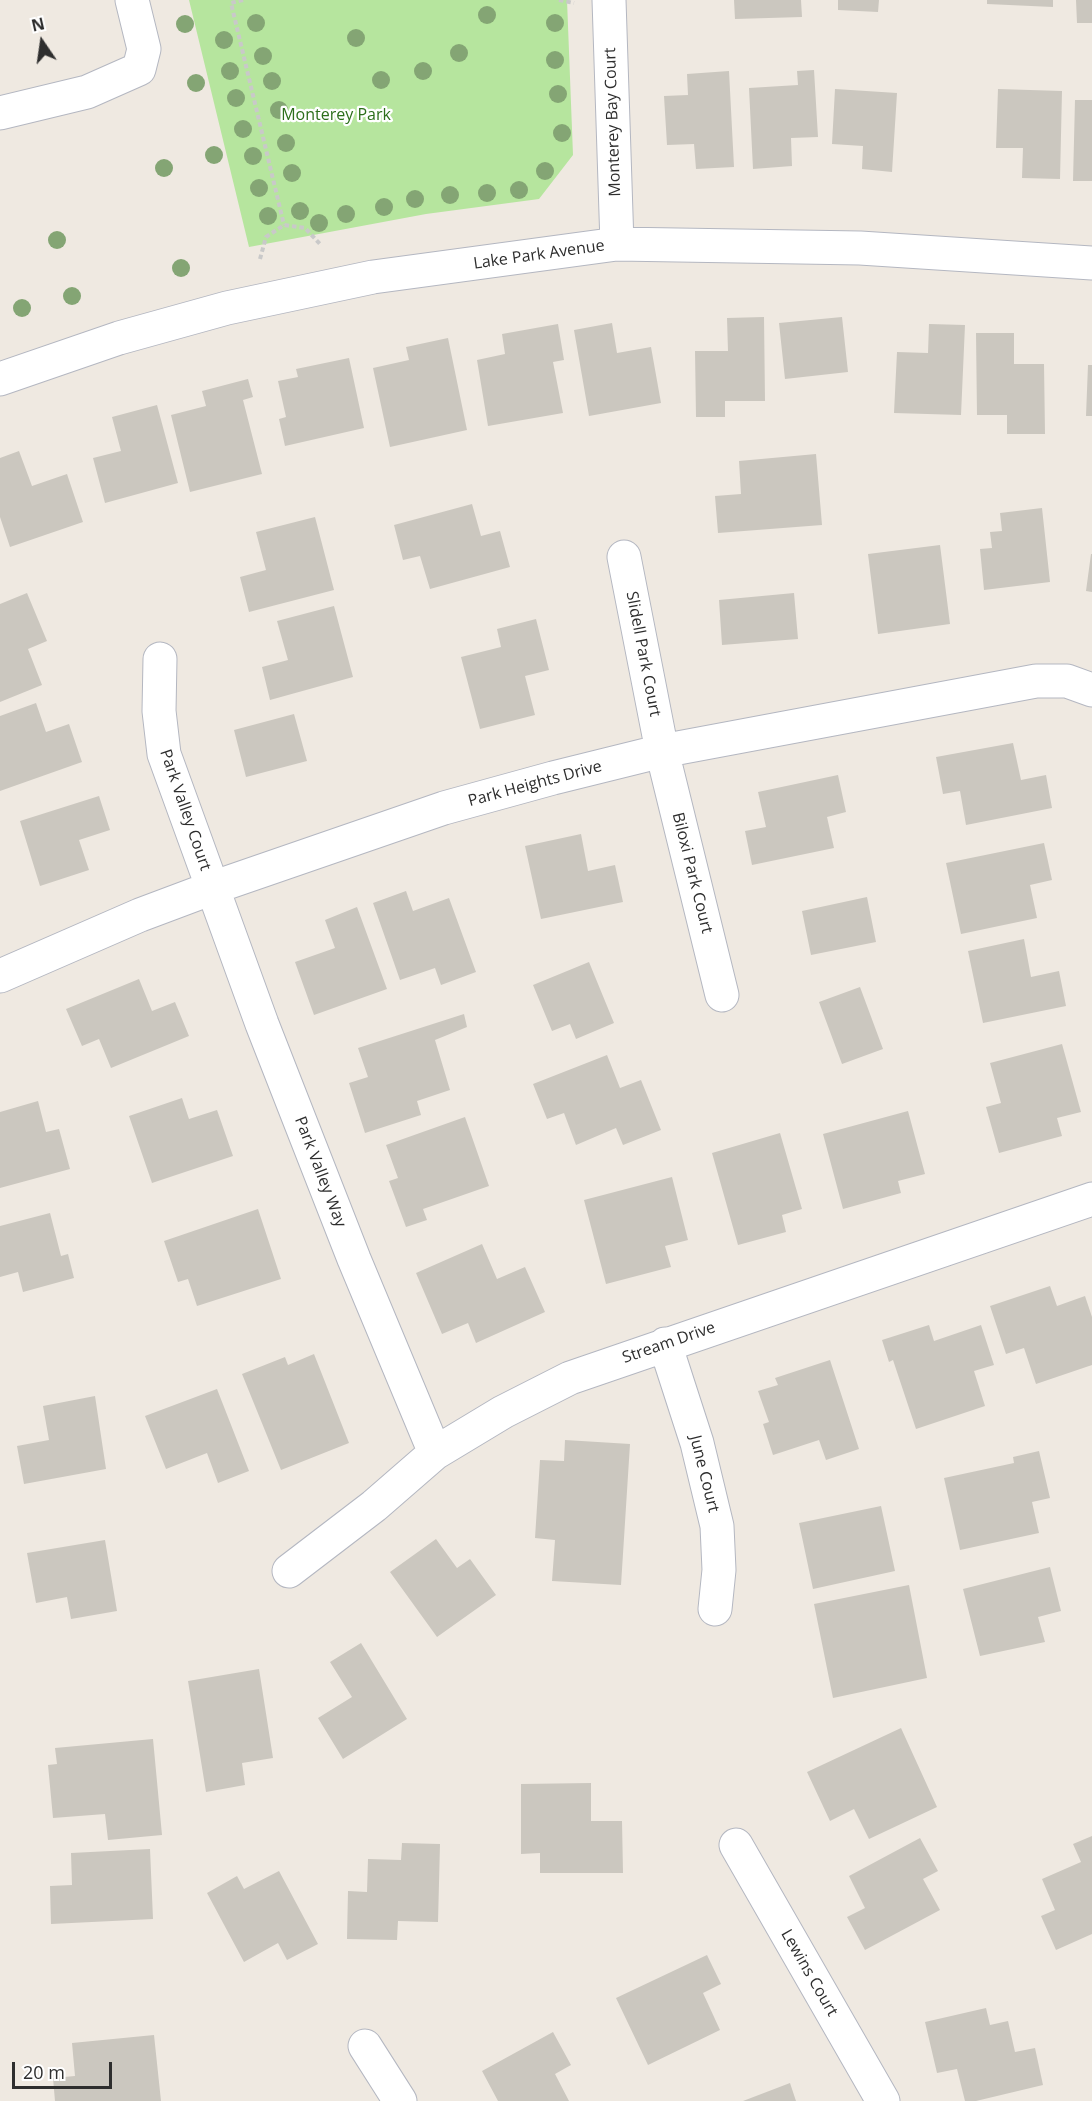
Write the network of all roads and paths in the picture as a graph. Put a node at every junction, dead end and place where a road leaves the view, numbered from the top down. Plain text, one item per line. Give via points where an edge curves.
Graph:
1 (132, 0) edge
2 (243, 0) edge
3 (560, 0) edge
4 (609, 0) edge
5 (574, 3) dead end
6 (0, 112) edge
7 (284, 225) junction
8 (617, 244) junction
9 (321, 245) dead end
10 (260, 259) dead end
11 (1092, 263) edge
12 (0, 379) edge
13 (624, 556) dead end
14 (160, 659) dead end
15 (1092, 690) edge
16 (662, 752) junction
17 (212, 888) junction
18 (0, 976) edge
19 (722, 995) dead end
20 (1092, 1199) edge
21 (664, 1344) junction
22 (435, 1453) junction
23 (289, 1571) dead end
24 (715, 1609) dead end
25 (736, 1845) dead end
26 (365, 2046) dead end
27 (400, 2101) edge
28 (883, 2101) edge

1 - 6 street via 144,49 139,69 87,92
2 - 7 path via 231,3
3 - 5 path
4 - 8 street, Monterey Bay Court
7 - 9 path via 305,228
7 - 10 path via 267,237
8 - 11 street, Lake Park Avenue via 860,248
8 - 12 street, Lake Park Avenue via 373,277 227,308 119,338
13 - 16 street, Slidell Park Court
14 - 17 street, Park Valley Court via 159,711 164,754
15 - 16 street, Park Heights Drive via 1067,681 1036,681
16 - 17 street, Park Heights Drive via 444,808
16 - 19 street, Biloxi Park Court
17 - 18 street, Park Heights Drive
17 - 22 street, Park Valley Way via 354,1259
20 - 21 street, Stream Drive
21 - 22 street, Stream Drive via 570,1378
21 - 24 street, June Court via 697,1443 717,1526 719,1570
22 - 23 street, Stream Drive
25 - 28 street, Lewins Court
26 - 27 street

